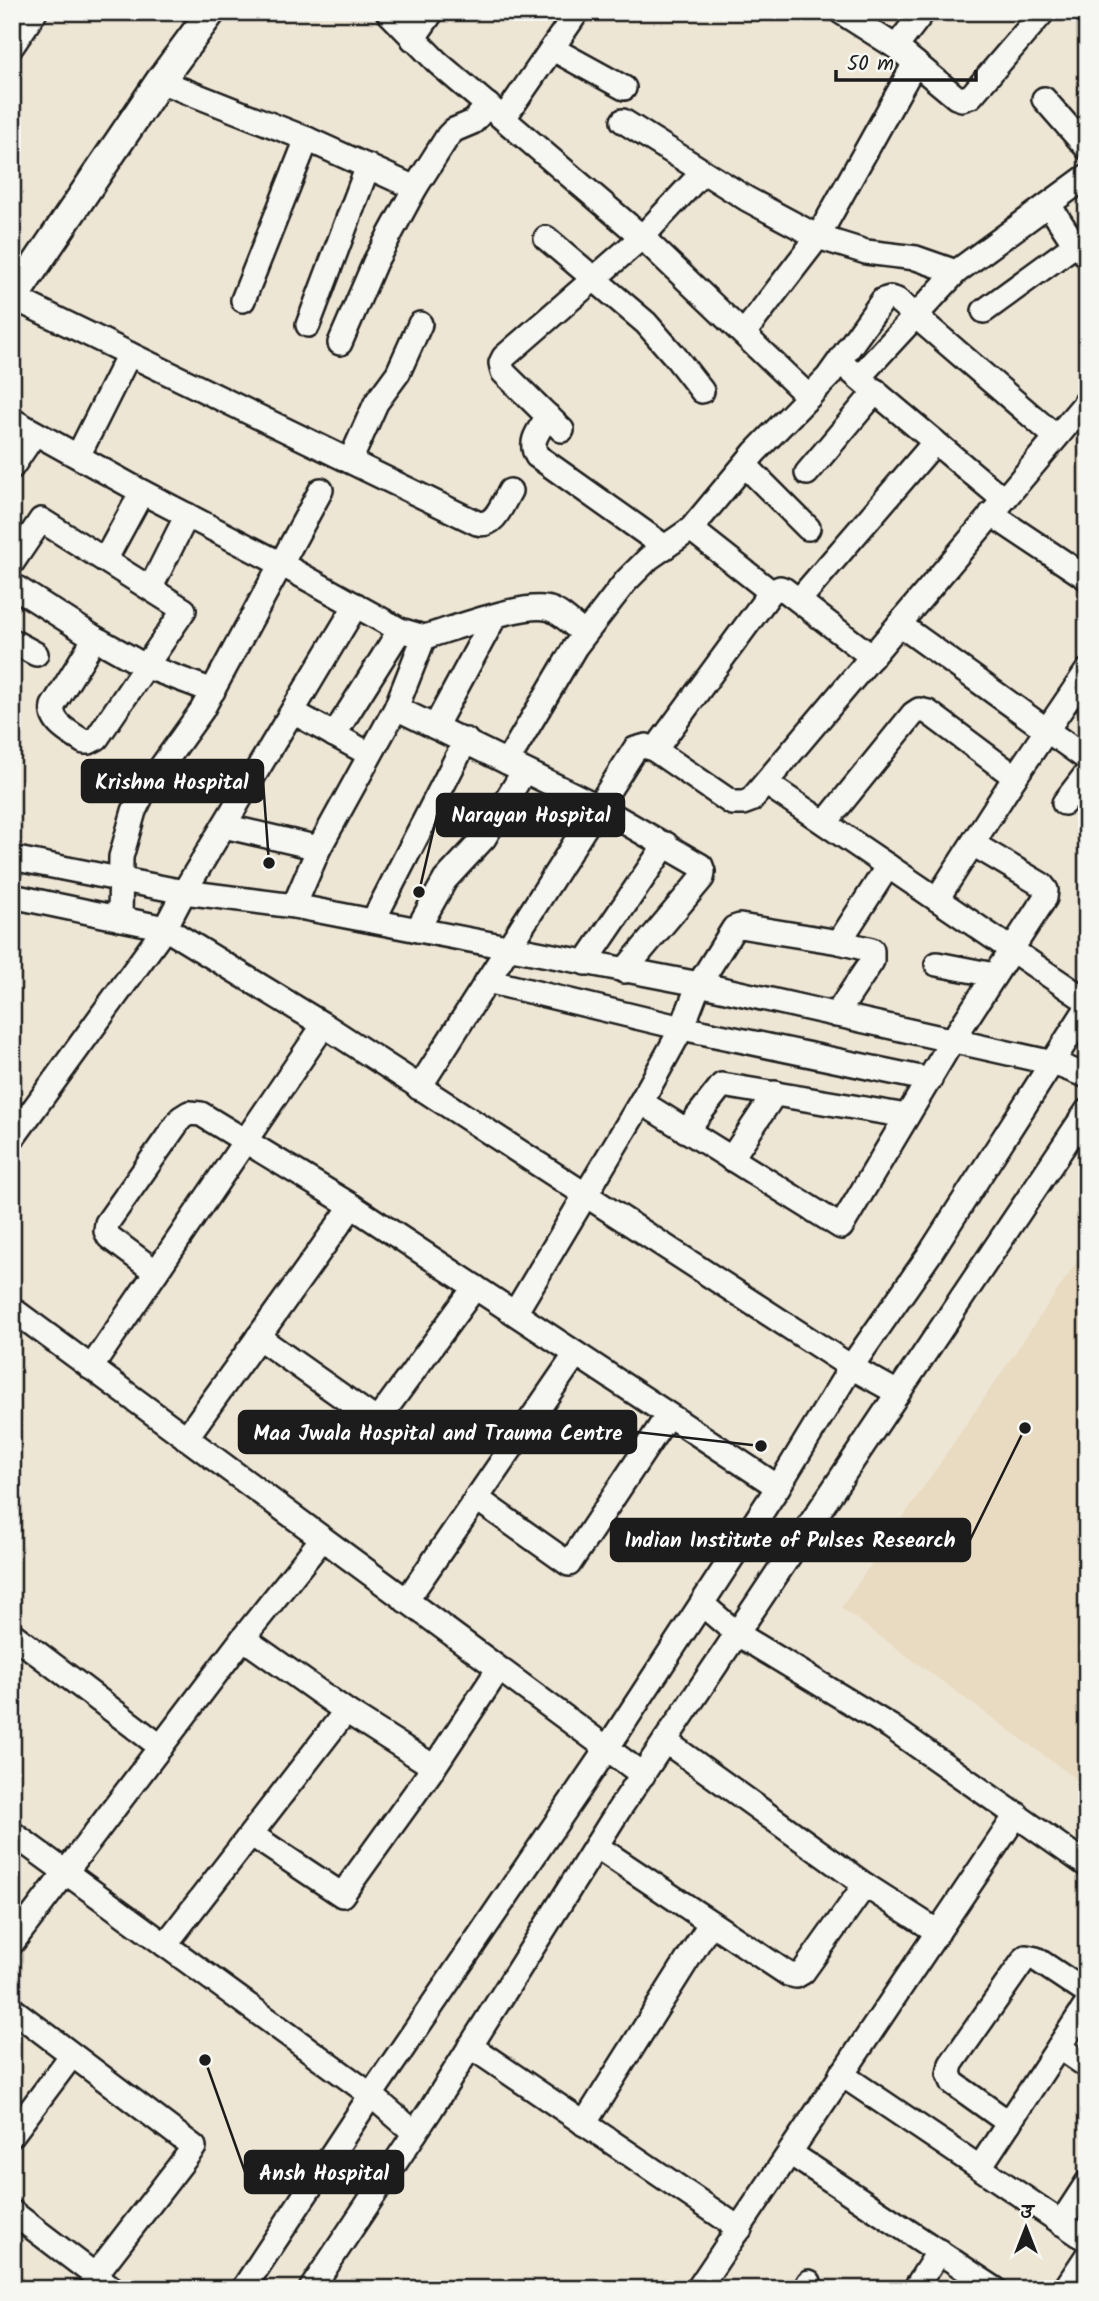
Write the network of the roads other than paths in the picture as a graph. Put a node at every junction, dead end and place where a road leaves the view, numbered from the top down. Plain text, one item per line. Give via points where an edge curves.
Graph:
1 (35, 12) edge
2 (211, 12) edge
3 (388, 12) edge
4 (432, 12) edge
5 (577, 12) edge
6 (841, 12) edge
7 (923, 12) edge
8 (1043, 12) edge
9 (413, 39) junction
10 (12, 46) edge
11 (895, 47) junction
12 (553, 49) junction
13 (915, 63) junction
14 (160, 81) junction
15 (624, 88) dead end
16 (1044, 99) dead end
17 (496, 112) junction
18 (623, 121) dead end
19 (307, 139) junction
20 (1087, 148) edge
21 (368, 166) junction
22 (703, 172) junction
23 (1087, 176) edge
24 (415, 188) junction
25 (1049, 205) junction
26 (642, 237) junction
27 (818, 237) junction
28 (546, 238) dead end
29 (1081, 250) edge
30 (956, 272) junction
31 (595, 278) junction
32 (13, 298) edge
33 (243, 300) dead end
34 (984, 311) dead end
35 (915, 315) junction
36 (420, 324) dead end
37 (308, 325) dead end
38 (744, 333) junction
39 (340, 344) dead end
40 (129, 354) junction
41 (839, 362) junction
42 (867, 384) junction
43 (702, 391) dead end
44 (809, 397) junction
45 (1087, 401) edge
46 (12, 420) edge
47 (35, 433) junction
48 (1056, 437) junction
49 (935, 442) junction
50 (78, 456) junction
51 (350, 461) junction
52 (745, 464) junction
53 (12, 467) edge
54 (807, 473) dead end
55 (321, 490) dead end
56 (510, 491) dead end
57 (142, 492) junction
58 (997, 506) junction
59 (187, 514) junction
60 (808, 528) dead end
61 (691, 529) junction
62 (665, 547) junction
63 (106, 559) junction
64 (12, 563) edge
65 (281, 564) junction
66 (1087, 578) edge
67 (12, 584) edge
68 (151, 587) junction
69 (771, 592) junction
70 (799, 600) junction
71 (356, 606) junction
72 (495, 616) junction
73 (899, 624) junction
74 (400, 630) junction
75 (584, 634) junction
76 (424, 637) junction
77 (95, 638) junction
78 (12, 641) edge
79 (36, 654) dead end
80 (872, 657) junction
81 (145, 666) junction
82 (1087, 671) edge
83 (213, 691) junction
84 (396, 708) junction
85 (293, 712) junction
86 (435, 726) junction
87 (1048, 731) junction
88 (334, 735) junction
89 (466, 740) junction
90 (654, 750) junction
91 (369, 754) junction
92 (1087, 759) edge
93 (516, 766) junction
94 (1087, 773) edge
95 (1015, 777) junction
96 (766, 784) junction
97 (1064, 803) dead end
98 (597, 806) junction
99 (825, 823) junction
100 (224, 826) junction
101 (666, 844) junction
102 (973, 844) junction
103 (319, 848) junction
104 (12, 858) edge
105 (888, 866) junction
106 (120, 880) junction
107 (184, 892) junction
108 (12, 896) edge
109 (937, 899) junction
110 (294, 906) junction
111 (120, 919) junction
112 (373, 921) junction
113 (165, 928) junction
114 (416, 930) junction
115 (839, 942) junction
116 (507, 947) junction
117 (1011, 949) junction
118 (585, 963) junction
119 (937, 964) dead end
120 (624, 971) junction
121 (994, 975) junction
122 (487, 981) junction
123 (699, 984) junction
124 (1087, 1001) edge
125 (1087, 1008) edge
126 (835, 1015) junction
127 (324, 1025) junction
128 (682, 1028) junction
129 (952, 1041) junction
130 (1053, 1063) junction
131 (1087, 1076) edge
132 (930, 1080) junction
133 (419, 1088) junction
134 (775, 1093) junction
135 (640, 1102) junction
136 (1087, 1111) edge
137 (907, 1116) junction
138 (686, 1131) junction
139 (12, 1139) edge
140 (246, 1143) junction
141 (731, 1159) junction
142 (584, 1193) junction
143 (352, 1206) junction
144 (156, 1272) junction
145 (475, 1287) junction
146 (515, 1313) junction
147 (16, 1319) edge
148 (258, 1337) junction
149 (576, 1354) junction
150 (851, 1367) junction
151 (91, 1368) junction
152 (898, 1393) junction
153 (668, 1415) junction
154 (186, 1438) junction
155 (778, 1487) junction
156 (476, 1499) junction
157 (322, 1539) junction
158 (406, 1601) junction
159 (702, 1604) junction
160 (736, 1633) junction
161 (12, 1634) edge
162 (243, 1638) junction
163 (498, 1670) junction
164 (346, 1711) junction
165 (665, 1741) junction
166 (161, 1747) junction
167 (607, 1750) junction
168 (435, 1767) junction
169 (643, 1775) junction
170 (1017, 1814) junction
171 (12, 1833) edge
172 (252, 1835) junction
173 (596, 1846) junction
174 (1087, 1865) edge
175 (66, 1873) junction
176 (864, 1885) junction
177 (710, 1924) junction
178 (938, 1932) junction
179 (12, 1943) edge
180 (165, 1945) junction
181 (1087, 1993) edge
182 (1087, 2004) edge
183 (12, 2009) edge
184 (470, 2046) junction
185 (1059, 2047) junction
186 (72, 2055) junction
187 (1087, 2066) edge
188 (841, 2074) junction
189 (371, 2095) junction
190 (1009, 2123) junction
191 (584, 2124) junction
192 (415, 2133) junction
193 (12, 2136) edge
194 (790, 2153) junction
195 (981, 2167) junction
196 (1087, 2183) edge
197 (12, 2211) edge
198 (1061, 2223) junction
199 (740, 2230) junction
200 (1087, 2240) edge
201 (939, 2251) junction
202 (1087, 2256) edge
203 (105, 2282) edge
204 (251, 2286) edge
205 (311, 2289) edge
206 (698, 2289) edge
207 (915, 2289) edge
208 (995, 2289) edge
209 (1065, 2289) edge

1 - 10 street
2 - 14 main road
3 - 9 street
4 - 9 street
5 - 12 street
6 - 11 street
7 - 11 street
8 - 13 street via 967,99 956,97
9 - 17 street
11 - 13 street
12 - 15 street
12 - 17 street
13 - 27 street
14 - 19 street
14 - 32 main road
16 - 20 street
17 - 24 street via 448,135
17 - 26 street
18 - 22 street
19 - 21 street
19 - 33 street
21 - 24 street
21 - 37 street
22 - 26 street
22 - 27 street
23 - 25 street
24 - 39 street via 375,262
25 - 29 street
25 - 30 street
26 - 31 street
26 - 38 street
27 - 30 street via 866,252 916,258
27 - 38 street
28 - 31 street
29 - 34 street
30 - 35 street
31 - 43 street via 646,323
31 - 62 street via 504,357 503,372 555,423 533,441 537,456
32 - 40 street
35 - 41 street via 897,300 883,300
35 - 42 street
35 - 48 street
36 - 51 street
38 - 44 street
40 - 50 street
40 - 51 street
41 - 42 street
41 - 44 street
42 - 49 street
42 - 54 street
44 - 52 street
45 - 48 street
46 - 47 street
47 - 50 street
47 - 53 street
48 - 58 street
49 - 58 street
49 - 70 street
50 - 57 street
51 - 56 street via 484,525 491,522
52 - 60 street
52 - 61 street
55 - 65 street
57 - 59 street
57 - 63 street
58 - 66 street
58 - 73 street
59 - 65 street
59 - 68 street
61 - 62 street
61 - 69 street
62 - 75 street via 636,570
63 - 64 street via 41,520
63 - 68 street
65 - 71 street
65 - 83 street
67 - 77 street
68 - 81 street via 184,610
69 - 70 street via 780,588
69 - 90 street
70 - 80 street
71 - 74 street
71 - 85 street
72 - 75 street via 547,607
72 - 76 street
72 - 86 street
73 - 80 street
73 - 87 street
74 - 76 street
74 - 88 street
75 - 93 street via 562,667
76 - 84 street
77 - 81 street
77 - 81 street via 52,713 54,720 84,742 97,738
78 - 79 street
80 - 96 street
81 - 83 street
82 - 87 street
83 - 106 street via 144,791 128,829
84 - 86 street
84 - 91 street
85 - 88 street
85 - 100 street
86 - 89 street
87 - 92 street
87 - 95 street
88 - 91 street
89 - 93 street
89 - 112 street
90 - 96 street via 732,803 751,800
90 - 98 street via 646,746 635,749
91 - 103 street
93 - 98 street
93 - 114 street via 478,846 445,880
94 - 97 street
95 - 99 street via 928,712 919,710
95 - 102 street
96 - 99 street
98 - 101 street
98 - 116 street
99 - 105 street
100 - 103 street
100 - 107 street
101 - 118 street
101 - 120 street via 701,866 702,878
102 - 109 street
102 - 117 street via 1046,890
103 - 110 street
104 - 106 street
105 - 109 street
105 - 115 street
106 - 107 street
106 - 111 street
107 - 110 street
107 - 113 street
108 - 111 street
109 - 117 street
110 - 112 street
111 - 113 street
112 - 114 street
113 - 127 street
113 - 139 street
114 - 116 street
115 - 123 street via 740,926 734,928
115 - 126 street via 867,947 874,955
116 - 118 street
116 - 122 street
117 - 121 street
117 - 124 street
118 - 120 street
119 - 121 street
120 - 123 street
121 - 129 street
122 - 128 street
122 - 133 street
123 - 126 street
123 - 128 street
125 - 130 street
126 - 129 street
127 - 133 street
127 - 140 street
128 - 132 street
128 - 135 street
129 - 130 street
129 - 132 street
130 - 131 street
130 - 150 street
132 - 137 street
133 - 142 street
134 - 137 street
134 - 138 street via 722,1085
134 - 141 street
135 - 138 street
135 - 142 street
136 - 152 street
137 - 141 street via 841,1227
138 - 141 street
140 - 143 street
140 - 144 street
140 - 144 street via 201,1114 189,1113 107,1223 109,1237
142 - 146 street
142 - 150 street
143 - 145 street
143 - 148 street
144 - 151 street
145 - 146 street
145 - 148 street via 377,1422
146 - 149 street
147 - 151 street
148 - 154 street
149 - 153 street
149 - 156 street
150 - 152 street
150 - 155 street
151 - 154 street
152 - 160 street
153 - 155 street
153 - 156 street via 569,1564
154 - 157 street
155 - 159 street
156 - 158 street
157 - 158 street
157 - 162 street
158 - 163 street
159 - 160 street
159 - 167 street
160 - 165 street
160 - 170 street via 891,1727
161 - 166 street
162 - 164 street
162 - 166 street
163 - 167 street
163 - 168 street
164 - 168 street
164 - 172 street
165 - 169 street
165 - 176 street
166 - 175 street
167 - 169 street
167 - 189 street
168 - 172 street via 342,1895
169 - 173 street
170 - 174 street
170 - 178 street
171 - 175 street
172 - 180 street
173 - 177 street
173 - 184 street
175 - 179 street
175 - 180 street
176 - 177 street via 796,1976
176 - 178 street
177 - 191 street
178 - 188 street
180 - 189 street
181 - 190 street via 1026,1957 951,2064 953,2083
182 - 185 street
183 - 186 street
184 - 191 street
184 - 192 street
185 - 187 street
185 - 190 street
186 - 193 street
186 - 203 street via 194,2147
188 - 194 street
188 - 195 street
189 - 192 street
189 - 204 street
190 - 195 street
191 - 199 street
192 - 205 street
194 - 199 street
194 - 201 street
195 - 198 street
196 - 198 street
197 - 203 street
198 - 200 street
199 - 206 street
201 - 207 street
201 - 208 street
202 - 209 street

